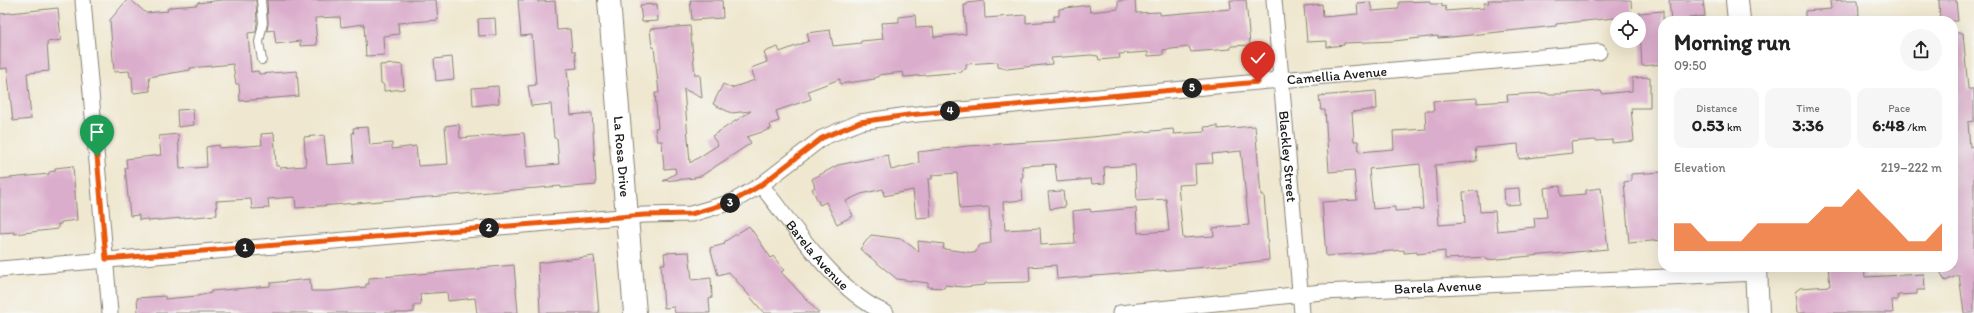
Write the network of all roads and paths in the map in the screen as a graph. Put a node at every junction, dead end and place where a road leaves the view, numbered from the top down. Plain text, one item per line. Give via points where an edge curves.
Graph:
1 (83, 0) edge
2 (261, 0) edge
3 (609, 0) edge
4 (1274, 0) edge
5 (1737, 0) edge
6 (1739, 16) edge
7 (1599, 52) dead end
8 (262, 60) dead end
9 (1281, 80) junction
10 (761, 185) junction
11 (626, 216) junction
12 (106, 259) junction
13 (0, 269) edge
14 (1718, 272) edge
15 (1756, 272) edge
16 (1300, 294) junction
17 (110, 313) edge
18 (635, 313) edge
19 (886, 313) edge
20 (1120, 313) edge
21 (1302, 313) edge
22 (1758, 313) edge

1 - 12 street
2 - 8 lane via 263,23 259,42
3 - 11 street, La Rosa Drive
4 - 9 street, Blackley Street
5 - 6 street
7 - 9 street, Camellia Avenue
9 - 10 street, Camellia Avenue via 908,115 860,122 822,138
9 - 16 street, Blackley Street
10 - 11 street, Camellia Avenue via 732,202 691,214
10 - 19 street, Barela Avenue via 828,269 848,289 872,307
11 - 12 street, Camellia Avenue
11 - 18 street, La Rosa Drive
12 - 13 street, Camellia Avenue
12 - 17 street
14 - 16 street, Barela Avenue
15 - 22 street
16 - 20 street, Barela Avenue
16 - 21 street, Blackley Street

